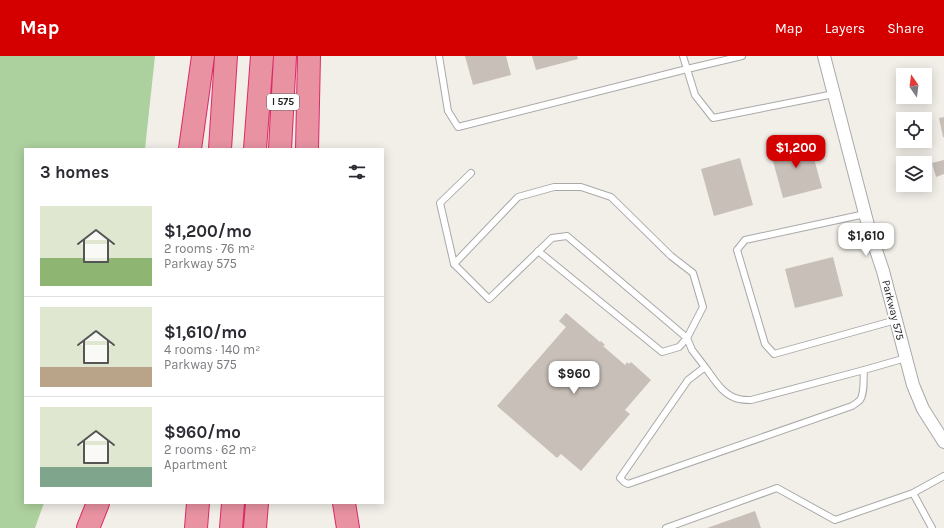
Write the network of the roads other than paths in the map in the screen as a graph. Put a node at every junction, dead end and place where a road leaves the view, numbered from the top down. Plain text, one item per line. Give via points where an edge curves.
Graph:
1 (203, 56) edge
2 (226, 56) edge
3 (262, 56) edge
4 (286, 56) edge
5 (309, 56) edge
6 (439, 56) edge
7 (683, 56) edge
8 (742, 56) edge
9 (824, 56) edge
10 (687, 68) junction
11 (834, 94) junction
12 (190, 148) edge
13 (220, 148) edge
14 (256, 148) edge
15 (280, 148) edge
16 (307, 148) edge
17 (471, 173) dead end
18 (865, 214) junction
19 (538, 252) junction
20 (454, 264) junction
21 (896, 320) junction
22 (687, 338) junction
23 (906, 358) junction
24 (705, 367) junction
25 (864, 370) junction
26 (944, 442) edge
27 (944, 476) edge
28 (913, 493) junction
29 (98, 504) edge
30 (198, 504) edge
31 (233, 504) edge
32 (257, 504) edge
33 (344, 504) edge
34 (88, 528) edge
35 (196, 528) edge
36 (231, 528) edge
37 (256, 528) edge
38 (348, 528) edge
39 (666, 528) edge
40 (932, 528) edge

1 - 12 highway
2 - 13 highway
3 - 14 highway
4 - 15 highway, I 575
5 - 16 highway
6 - 10 lane via 448,111 458,127
7 - 10 lane
8 - 10 lane
9 - 11 street, Parkway 575
10 - 11 lane via 695,95 713,118
11 - 18 street, Parkway 575
17 - 20 lane via 440,204
18 - 21 street, Parkway 575
18 - 21 lane via 745,240 737,250 739,257 765,344 774,354
19 - 20 lane via 490,299
19 - 22 lane via 662,352 679,347
19 - 22 lane via 552,238 567,236
20 - 22 lane via 518,197 554,187 581,187 611,197 692,273 703,307
21 - 23 street, Parkway 575
22 - 24 lane via 692,350
23 - 25 lane
23 - 26 street, Parkway 575 via 923,409 939,429
24 - 25 lane via 719,387 738,400 751,400
24 - 25 lane via 688,380 620,478 624,482 628,484 852,406 860,400 863,392
27 - 28 lane
28 - 39 lane via 835,520 777,488
28 - 40 lane
29 - 34 highway
30 - 35 highway
31 - 36 highway
32 - 37 highway
33 - 38 highway

